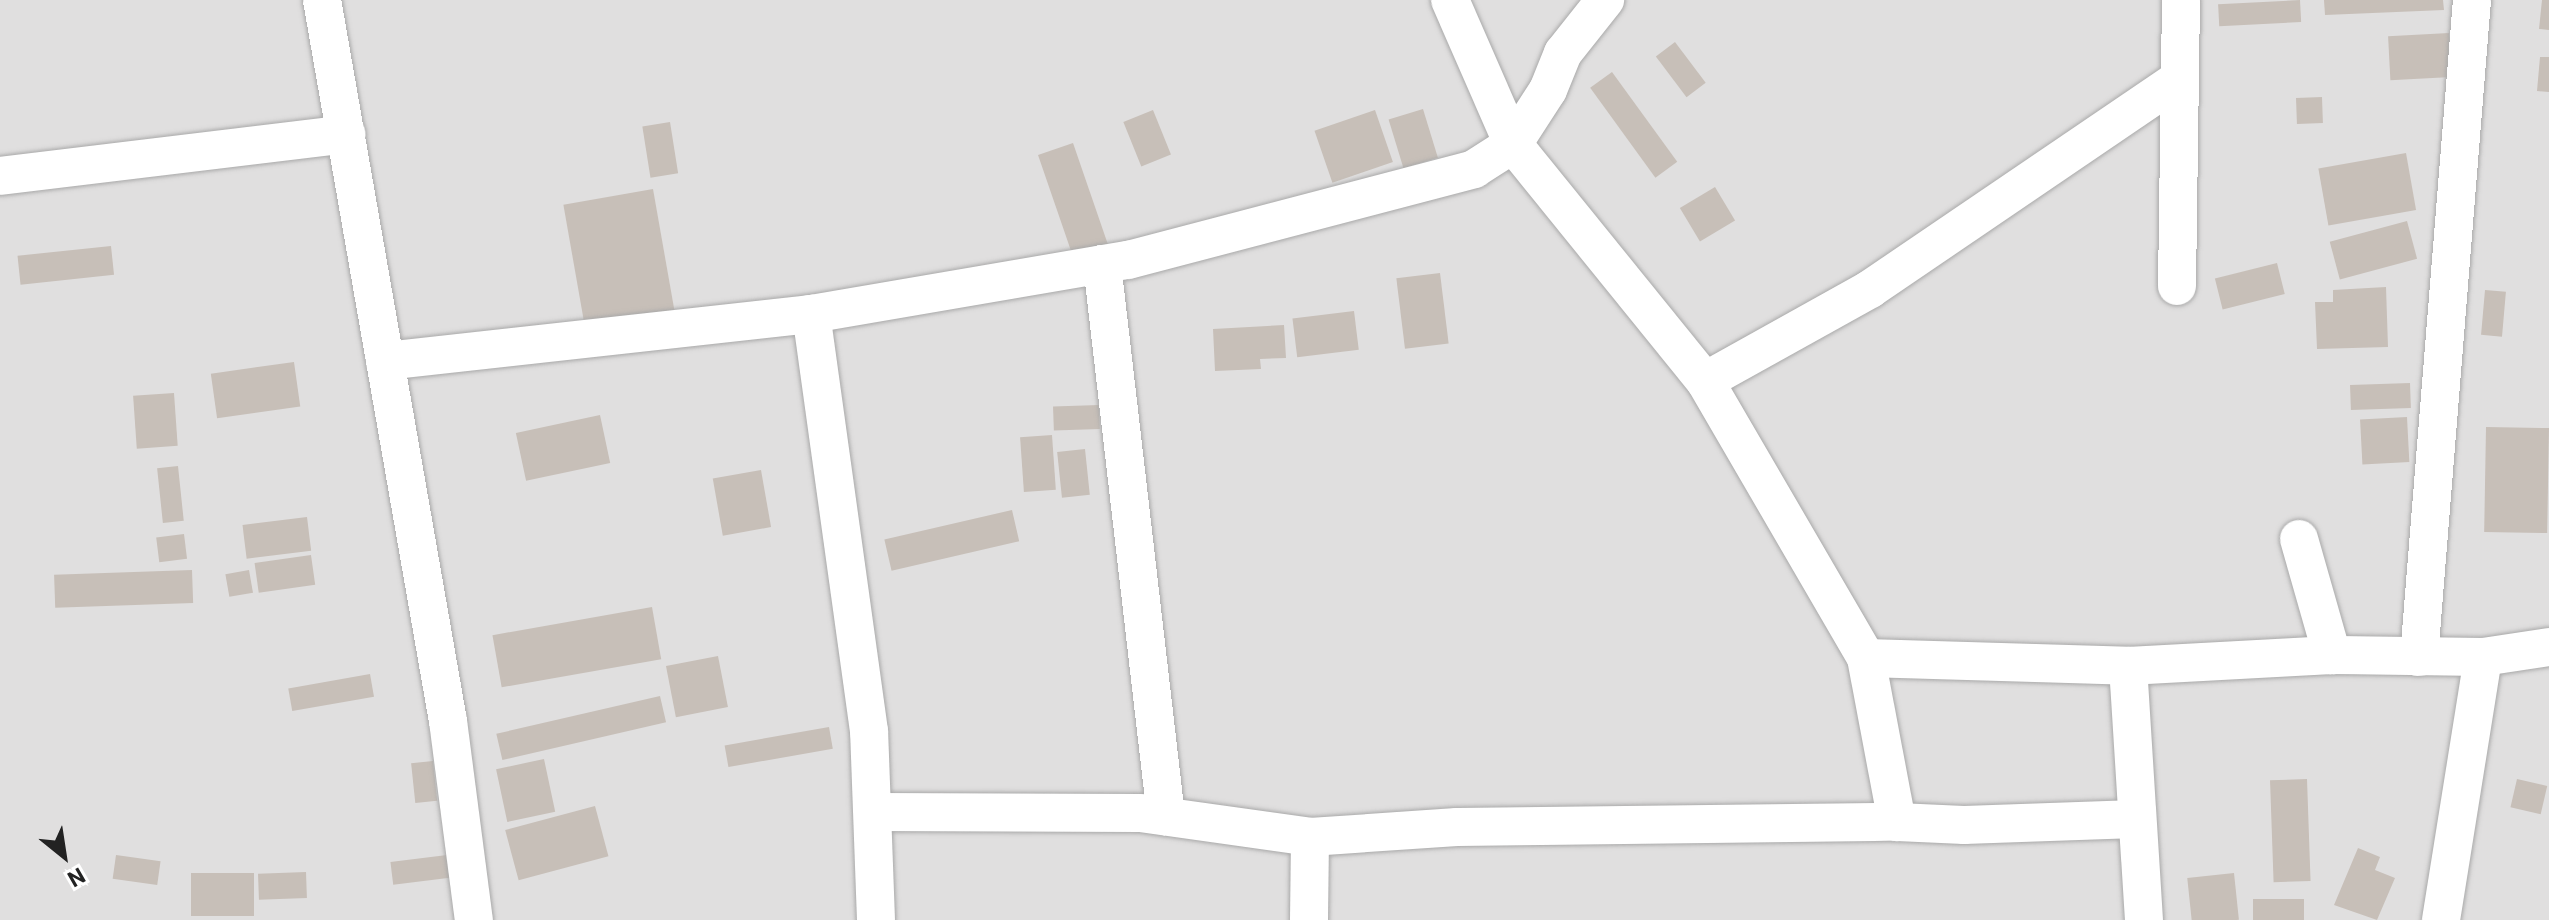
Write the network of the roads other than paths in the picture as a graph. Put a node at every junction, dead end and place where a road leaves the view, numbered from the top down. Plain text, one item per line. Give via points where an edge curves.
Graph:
1 (322, 0) edge
2 (1450, 0) edge
3 (1605, 0) edge
4 (2181, 0) edge
5 (2472, 0) edge
6 (2176, 81) junction
7 (346, 134) junction
8 (1513, 144) junction
9 (0, 176) edge
10 (1102, 264) junction
11 (2177, 286) dead end
12 (811, 314) junction
13 (385, 361) junction
14 (1705, 381) junction
15 (2299, 539) dead end
16 (2549, 647) edge
17 (2332, 655) junction
18 (2419, 657) junction
19 (2483, 657) junction
20 (1866, 658) junction
21 (2128, 666) junction
22 (874, 812) junction
23 (1166, 816) junction
24 (2136, 819) junction
25 (1897, 822) junction
26 (1310, 837) junction
27 (474, 920) edge
28 (876, 920) edge
29 (1309, 920) edge
30 (2144, 920) edge
31 (2441, 920) edge

1 - 7 street
2 - 8 street
3 - 8 street via 1563,53 1548,90
4 - 6 street
5 - 18 street
6 - 11 street
6 - 14 street via 1870,289
7 - 9 street
7 - 13 street
8 - 10 street via 1474,169
8 - 14 street
10 - 12 street
10 - 23 street
12 - 13 street
12 - 22 street via 856,626
13 - 27 street via 448,721
14 - 20 street
15 - 17 street
16 - 19 street
17 - 18 street
17 - 21 street
18 - 19 street
19 - 31 street
20 - 21 street
20 - 25 street
21 - 24 street
22 - 23 street
22 - 28 street
23 - 26 street
24 - 25 street
24 - 30 street
25 - 26 street via 1457,827
26 - 29 street

